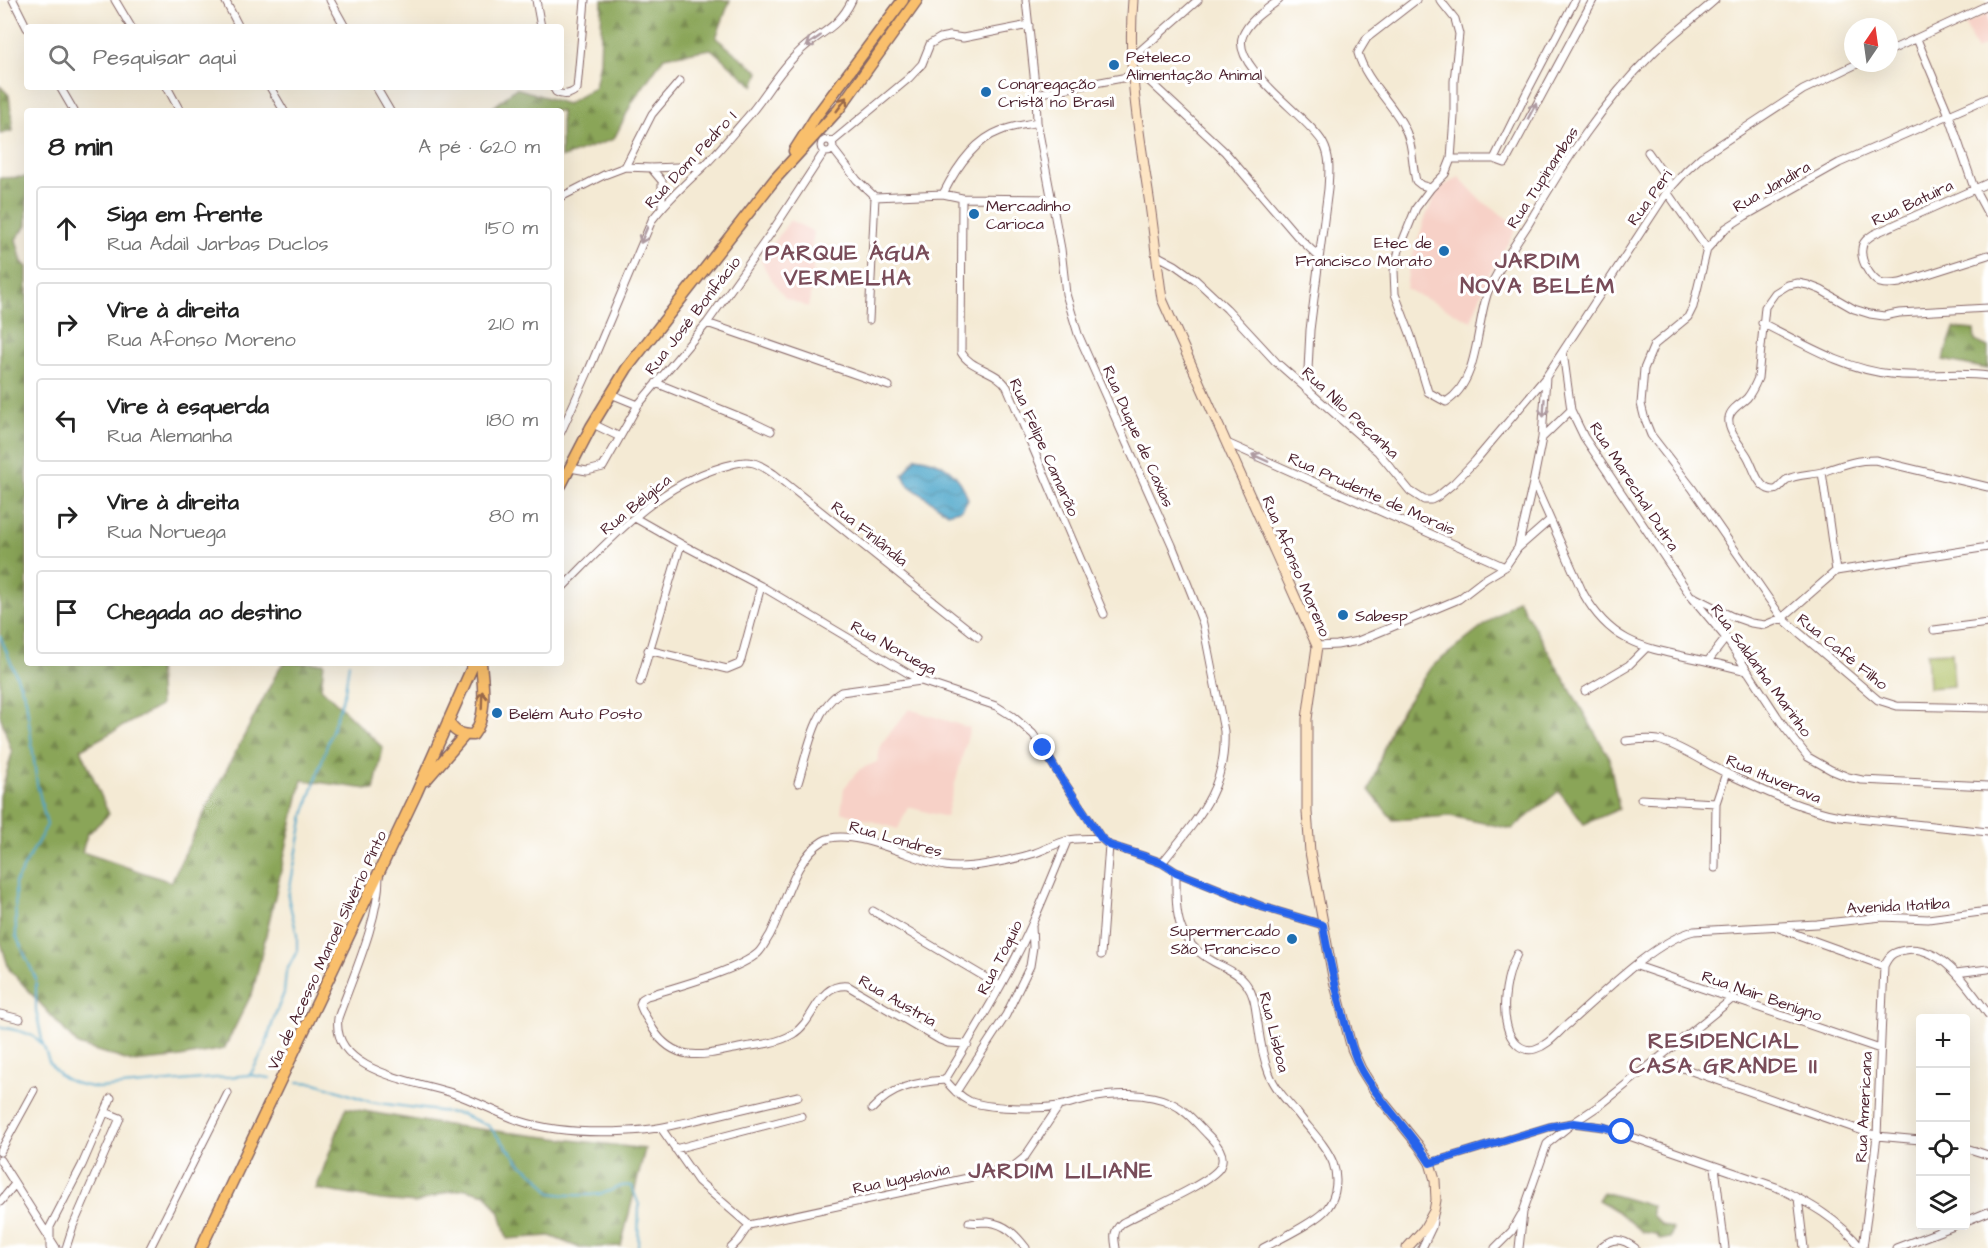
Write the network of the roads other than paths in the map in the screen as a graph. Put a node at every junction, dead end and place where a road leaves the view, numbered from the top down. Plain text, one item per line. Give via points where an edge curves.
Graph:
1 (13, 0) edge
2 (115, 0) edge
3 (225, 0) edge
4 (330, 0) edge
5 (536, 0) edge
6 (585, 0) edge
7 (852, 0) edge
8 (903, 0) edge
9 (917, 0) edge
10 (1026, 0) edge
11 (1133, 0) edge
12 (1198, 0) edge
13 (1279, 0) edge
14 (1416, 0) edge
15 (1440, 0) edge
16 (1575, 0) edge
17 (1593, 0) edge
18 (1715, 0) edge
19 (1988, 5) edge
20 (25, 24) edge
21 (129, 24) edge
22 (237, 24) edge
23 (343, 24) edge
24 (540, 24) edge
25 (1029, 25) junction
26 (1917, 39) junction
27 (1898, 47) edge
28 (1844, 70) edge
29 (1132, 71) junction
30 (680, 81) dead end
31 (62, 90) edge
32 (168, 90) edge
33 (272, 90) edge
34 (378, 90) edge
35 (555, 90) edge
36 (1036, 94) junction
37 (1988, 98) edge
38 (72, 108) edge
39 (178, 108) edge
40 (282, 108) edge
41 (388, 108) edge
42 (1949, 115) junction
43 (1037, 122) junction
44 (819, 123) junction
45 (820, 144) junction
46 (831, 144) junction
47 (1648, 152) dead end
48 (1451, 159) junction
49 (1494, 159) junction
50 (704, 165) junction
51 (625, 167) junction
52 (651, 168) junction
53 (775, 179) junction
54 (1988, 183) edge
55 (1431, 188) junction
56 (1974, 188) junction
57 (1669, 189) junction
58 (943, 194) junction
59 (564, 195) edge
60 (875, 197) junction
61 (962, 198) junction
62 (1051, 199) junction
63 (662, 207) junction
64 (1988, 214) edge
65 (1707, 249) junction
66 (1988, 255) edge
67 (1158, 256) junction
68 (1318, 256) junction
69 (1988, 308) edge
70 (869, 320) dead end
71 (707, 323) junction
72 (1762, 323) junction
73 (1563, 352) junction
74 (1988, 376) edge
75 (1546, 377) junction
76 (656, 383) junction
77 (889, 386) dead end
78 (1307, 390) junction
79 (611, 394) junction
80 (638, 405) junction
81 (1571, 410) junction
82 (593, 424) junction
83 (564, 425) edge
84 (771, 431) dead end
85 (620, 436) junction
86 (1542, 438) junction
87 (1227, 443) junction
88 (740, 462) joint
89 (570, 468) junction
90 (1822, 472) junction
91 (564, 479) edge
92 (1533, 483) junction
93 (1988, 487) edge
94 (635, 518) junction
95 (1550, 520) junction
96 (681, 544) junction
97 (1988, 547) edge
98 (1518, 548) junction
99 (1505, 567) junction
100 (1836, 571) junction
101 (761, 585) junction
102 (564, 586) edge
103 (1690, 595) junction
104 (1104, 614) dead end
105 (1782, 618) junction
106 (1988, 623) edge
107 (1934, 630) dead end
108 (978, 637) dead end
109 (1726, 638) junction
110 (1317, 646) junction
111 (1646, 648) junction
112 (648, 650) junction
113 (1708, 661) junction
114 (473, 666) edge
115 (481, 666) edge
116 (1747, 671) junction
117 (921, 681) junction
118 (640, 682) dead end
119 (1585, 691) dead end
120 (1988, 708) edge
121 (448, 721) junction
122 (465, 735) junction
123 (1626, 741) dead end
124 (1726, 773) junction
125 (798, 783) dead end
126 (1988, 786) edge
127 (419, 787) junction
128 (1641, 799) dead end
129 (1716, 803) junction
130 (1988, 832) edge
131 (1101, 838) junction
132 (1067, 841) junction
133 (1109, 845) junction
134 (1162, 863) junction
135 (1715, 868) dead end
136 (1176, 872) junction
137 (379, 873) junction
138 (873, 911) dead end
139 (1988, 911) edge
140 (1032, 924) junction
141 (1323, 925) junction
142 (1773, 926) junction
143 (1101, 954) dead end
144 (1517, 954) dead end
145 (1637, 966) junction
146 (1884, 966) junction
147 (1988, 969) edge
148 (1956, 973) junction
149 (1000, 986) junction
150 (1732, 999) junction
151 (0, 1014) edge
152 (1988, 1014) edge
153 (20, 1019) dead end
154 (799, 1030) joint
155 (968, 1044) junction
156 (1880, 1049) junction
157 (1657, 1059) junction
158 (945, 1080) junction
159 (34, 1090) dead end
160 (956, 1092) junction
161 (228, 1093) dead end
162 (798, 1096) dead end
163 (111, 1098) dead end
164 (1059, 1106) junction
165 (872, 1109) dead end
166 (105, 1112) junction
167 (801, 1116) dead end
168 (1574, 1123) junction
169 (662, 1128) junction
170 (1877, 1136) junction
171 (1916, 1140) edge
172 (675, 1149) junction
173 (1970, 1150) edge
174 (0, 1152) edge
175 (1988, 1155) edge
176 (0, 1160) edge
177 (1430, 1163) junction
178 (1714, 1167) junction
179 (15, 1184) junction
180 (1798, 1198) junction
181 (0, 1202) edge
182 (1435, 1206) junction
183 (1523, 1212) junction
184 (1988, 1212) edge
185 (1970, 1219) edge
186 (969, 1222) dead end
187 (749, 1225) junction
188 (1943, 1230) edge
189 (50, 1245) edge
190 (56, 1248) edge
191 (66, 1248) edge
192 (150, 1248) edge
193 (201, 1248) edge
194 (731, 1248) edge
195 (1026, 1248) edge
196 (1116, 1248) edge
197 (1263, 1248) edge
198 (1407, 1248) edge
199 (1422, 1248) edge
200 (1494, 1248) edge
201 (1519, 1248) edge
202 (1600, 1248) edge
203 (1635, 1248) edge
204 (1725, 1248) edge
205 (1804, 1248) edge
206 (1862, 1248) edge
207 (1896, 1248) edge

1 - 20 street
2 - 21 street
3 - 22 street
4 - 23 street
5 - 24 street
6 - 35 street via 577,88 565,95
7 -> 50 street, Rua Dom Pedro I via 839,21 787,64 746,120
8 - 44 main road
44 -> 9 main road via 839,109
10 - 25 street, Rua Duque de Caxias
11 - 29 main road, Rua Afonso Moreno
12 - 29 street via 1140,51
13 - 68 street via 1252,21 1241,37 1241,48 1255,73 1323,142 1329,168
14 - 55 street via 1367,38 1358,53 1361,65 1408,133 1416,182
15 - 48 street via 1455,19 1459,34
16 - 49 street
49 -> 17 street via 1505,163
18 - 55 street, Rua Tupinambas via 1654,52 1574,150 1503,261 1488,292 1467,375 1459,393 1446,402 1428,392 1395,294 1399,250 1416,208
19 - 26 street
25 - 36 street, Rua Duque de Caxias
25 - 46 street via 963,38 950,36 930,44 922,64 909,78
26 - 27 street
26 - 42 street
28 - 57 street, Rua Peri via 1803,90 1701,157
29 - 36 street
29 - 67 main road, Rua Afonso Moreno
29 - 68 street via 1147,79 1225,152
30 - 51 street via 652,114
31 - 38 street
32 - 39 street
33 - 40 street
34 - 41 street
36 - 43 street, Rua Duque de Caxias
37 - 42 street, Rua Jandira
42 - 56 street
42 - 65 street, Rua Jandira via 1839,163 1726,228
43 - 58 street via 999,131 978,145 952,176
43 - 62 street, Rua Duque de Caxias
44 - 45 main road
44 - 46 street
44 - 53 main road
45 - 46 street
45 - 46 street via 830,152
45 - 53 main road
45 - 71 street, Rua José Bonifácio via 779,221
46 - 60 street
47 - 57 street
48 - 49 street
48 - 55 street via 1446,174
50 - 52 street
50 - 63 street, Rua Dom Pedro I
51 - 52 street
51 - 59 street
52 - 63 street via 662,181
53 - 79 main road via 627,368
54 - 56 street, Rua Batuira
56 - 64 street
56 - 66 street, Rua Batuira via 1874,234 1864,242 1862,257 1874,278 1893,284
57 - 65 street
57 - 73 street, Rua Peri
58 - 60 street
58 - 61 street
60 - 70 street
61 - 62 street
61 - 104 street, Rua Felipe Camarão via 961,352 967,360 997,375 1007,387
62 - 134 street, Rua Duque de Caxias via 1066,294 1077,334 1200,616 1224,731 1219,779 1197,818
63 -> 83 street, Rua Dom Pedro I via 647,227
65 - 105 street, Rua Jandira via 1688,317 1654,345 1648,356 1641,404 1652,435
67 - 78 street, Rua Nilo Peçanha via 1196,280
67 - 87 main road, Rua Afonso Moreno via 1162,299
68 - 78 street
69 - 72 street via 1884,316 1870,314 1798,282 1768,301
71 - 76 street, Rua José Bonifácio
71 - 77 street
72 - 74 street via 1841,361 1888,374
72 - 90 street via 1758,378 1747,398 1730,414 1729,427 1759,481 1768,489
73 - 75 street, Rua Nilo Peçanha
73 - 81 street, Rua Marechal Dutra
75 - 78 street, Rua Nilo Peçanha via 1454,483 1437,497 1424,500 1410,491 1378,452
75 -> 86 street
76 - 80 street, Rua José Bonifácio
76 - 84 street
79 - 80 street
79 - 82 main road
80 - 85 street, Rua José Bonifácio
81 - 86 street
81 - 103 street, Rua Marechal Dutra via 1595,455
82 - 85 street
82 - 89 main road
85 - 89 street, Rua José Bonifácio via 603,467 587,471
86 - 92 street
99 -> 87 street, Rua Prudente de Morais
87 - 110 main road, Rua Afonso Moreno
88 - 94 street, Rua Bélgica via 676,486
88 - 108 street, Rua Finlândia via 752,462 774,474
89 - 91 main road
90 - 93 street via 1848,462 1875,460
90 - 100 street
92 - 95 street
92 - 98 street
94 - 96 street, Rua Noruega
94 - 102 street, Rua Bélgica
95 - 98 street
95 - 111 street via 1591,608 1612,629
96 - 101 street, Rua Noruega
96 - 112 street
97 - 100 street
98 - 99 street
99 - 110 street via 1459,599 1358,640
100 - 105 street
101 - 112 street via 741,660 734,668
101 - 117 street, Rua Noruega
103 - 105 street, Rua Café Filho via 1751,623 1765,625
103 - 109 street, Rua Saldanha Marinho
105 - 120 street, Rua Café Filho via 1878,700 1898,706
106 - 107 street
109 - 113 street
109 - 116 street, Rua Saldanha Marinho
110 - 141 main road, Rua Afonso Moreno via 1307,719 1307,812
111 - 113 street
111 - 119 street via 1629,665
112 - 118 street
113 - 116 street
114 - 121 main road, Via de Acesso Manoel Silvério Pinto
122 -> 115 main road via 473,735 480,722
116 - 126 street, Rua Saldanha Marinho via 1808,757 1831,770 1862,780
117 - 125 street via 840,692 832,697 819,716
117 - 131 street, Rua Noruega via 996,706 1012,716 1043,748
121 - 122 main road via 459,734
121 - 127 main road, Via de Acesso Manoel Silvério Pinto
122 - 127 main road
123 - 124 street, Rua Ituverava via 1658,740
124 - 129 street
124 - 130 street, Rua Ituverava via 1820,813
127 - 137 main road, Via de Acesso Manoel Silvério Pinto
128 - 129 street
129 - 135 street
131 - 132 street, Rua Londres
131 - 133 street, Rua Noruega
132 - 140 street, Rua Tóquio
132 - 154 street, Rua Londres via 1034,854 956,868 853,838 827,838 805,857 779,918 757,954 734,967 642,999 641,1008 657,1035 675,1050 696,1056 763,1044
133 - 134 street
133 - 143 street
134 - 136 street
136 - 141 street via 1263,907
136 - 197 street, Rua Lisboa via 1182,932 1204,956 1241,977 1249,988 1255,1000 1269,1075 1332,1162 1336,1188 1328,1209
137 - 169 street via 374,917 338,1018 342,1044 360,1061 528,1124 600,1131
137 - 193 main road, Via de Acesso Manoel Silvério Pinto
138 - 149 street
139 - 142 street, Avenida Itatiba via 1928,919 1882,916
140 - 149 street, Rua Tóquio
140 - 160 street via 1030,966 1006,1015
141 - 177 main road, Rua Afonso Moreno via 1333,977 1361,1069
142 - 145 street, Avenida Itatiba via 1686,933
142 - 146 street
144 - 145 street, Avenida Itatiba via 1507,986 1504,1017 1513,1041 1534,1049 1552,1039
145 - 150 street, Rua Nair Benigno
146 - 148 street via 1893,953 1913,949 1928,951
146 - 156 street, Rua Americana
147 - 148 street
148 - 152 street
149 - 155 street, Rua Tóquio
150 - 156 street, Rua Nair Benigno
150 - 157 street
151 - 153 street
154 - 155 street, Rua Austria via 824,994 841,985 940,1040
155 - 158 street, Rua Tóquio
156 - 170 street, Rua Americana
157 - 168 street
157 - 170 street
158 - 160 street
158 - 165 street via 899,1089
159 - 174 street
160 - 164 street via 986,1106
161 - 192 street
162 - 169 street
163 - 166 street
164 - 187 street, Rua Iuguslavia via 1024,1158 1014,1166
164 - 196 street via 1106,1095 1168,1102 1181,1108 1221,1151 1220,1167 1213,1175 1116,1229
166 - 189 street via 50,1227
166 - 191 street via 120,1119
167 - 172 street
168 - 177 street
168 - 178 street via 1622,1132
168 - 183 street via 1547,1144
169 - 172 street
170 - 171 street
170 - 206 street, Rua Americana
172 - 187 street via 698,1181
173 - 175 street
176 - 179 street
177 - 182 main road, Rua Afonso Moreno via 1435,1180
178 - 180 street
178 - 204 street
179 - 181 street
179 - 189 street
180 - 205 street
180 - 206 street via 1834,1220
182 - 198 main road via 1424,1229
182 - 199 street, Rua Afonso Moreno via 1432,1227
183 - 200 street via 1512,1231
183 - 201 street
184 - 185 street
186 - 195 street via 1003,1226
187 - 194 street
188 - 207 street
189 - 190 street
202 - 203 street via 1615,1239

